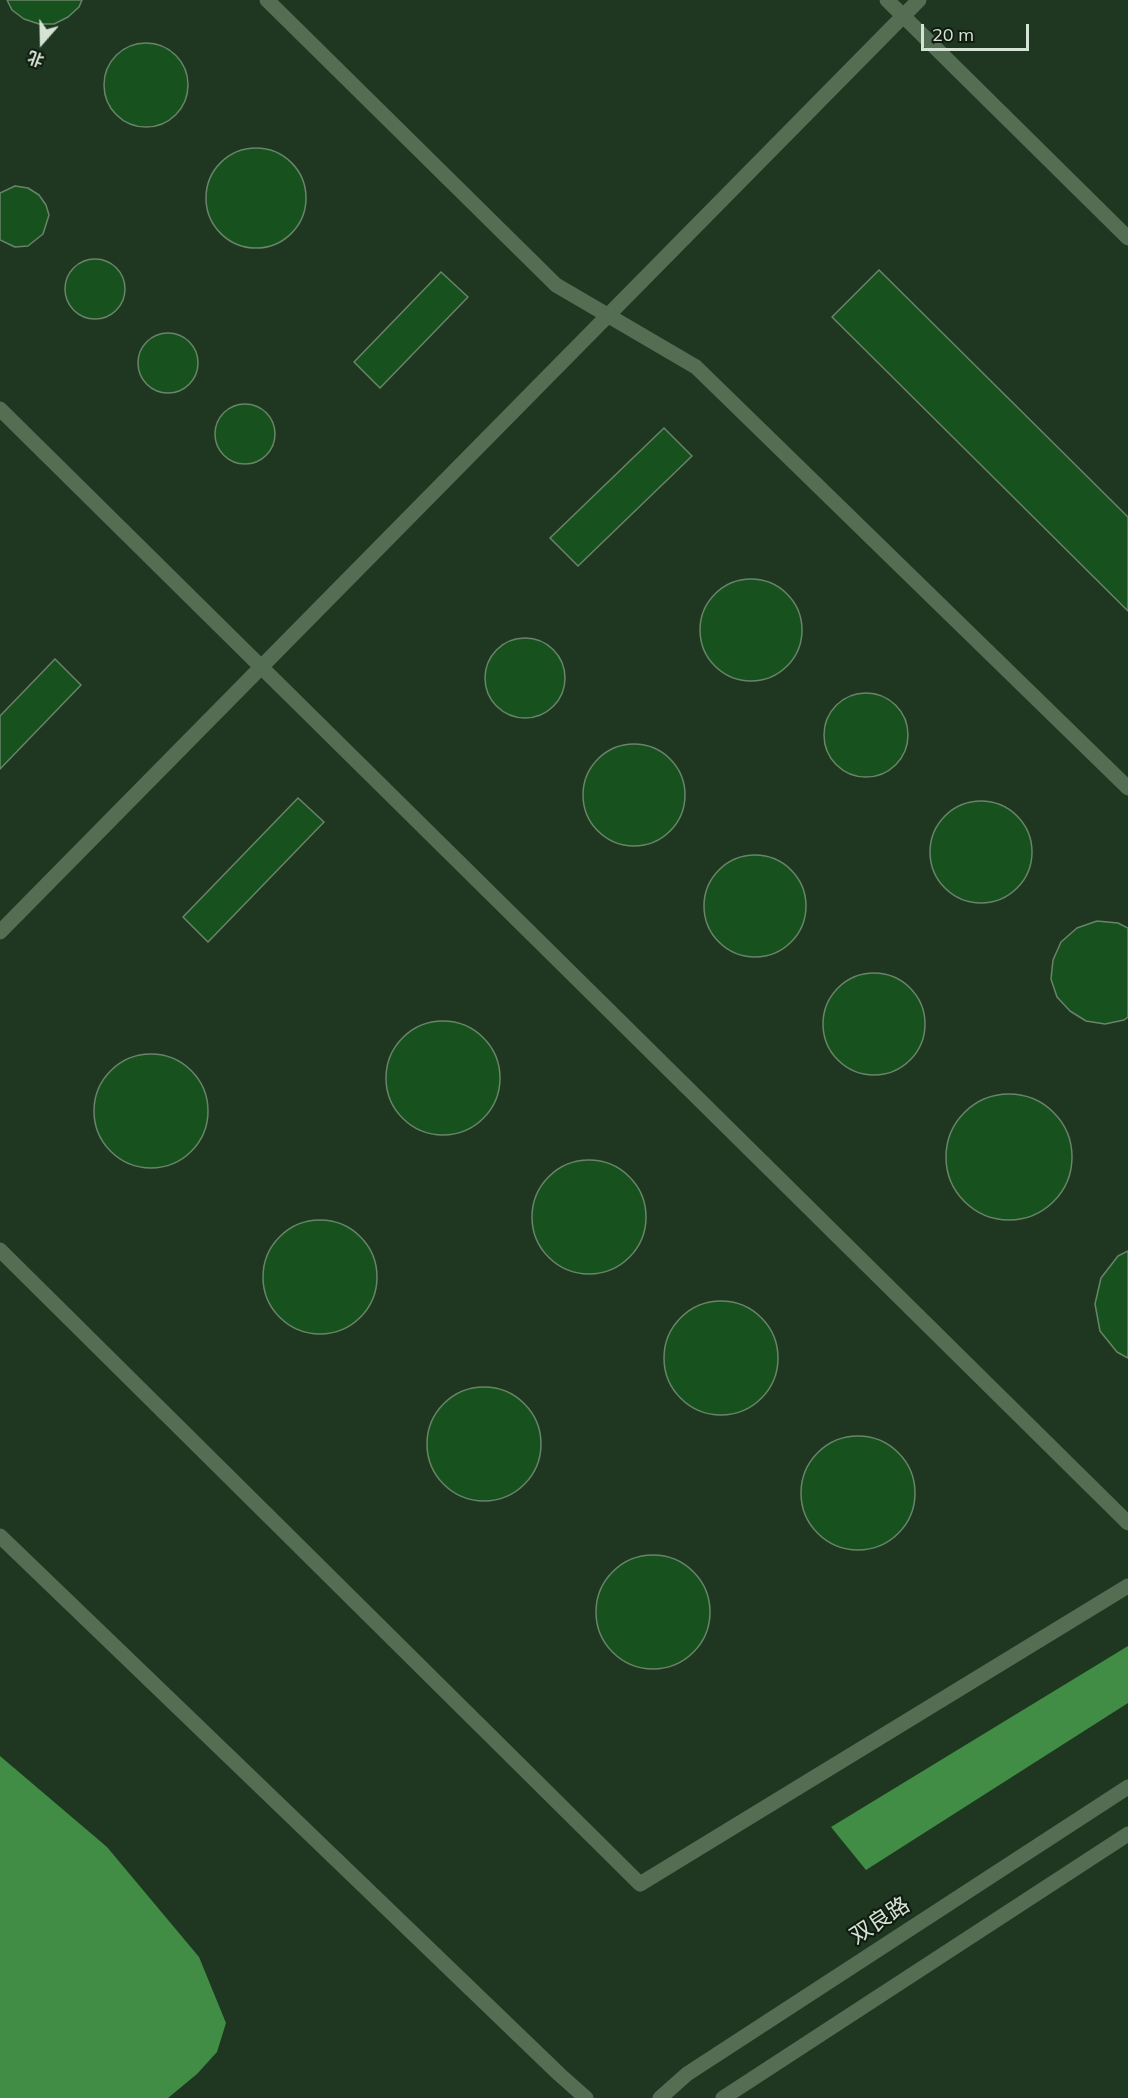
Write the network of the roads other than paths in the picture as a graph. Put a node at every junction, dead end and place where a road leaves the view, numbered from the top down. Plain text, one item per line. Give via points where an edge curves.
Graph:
1 (267, 0) edge
2 (887, 0) edge
3 (919, 0) edge
4 (903, 16) junction
5 (1128, 238) edge
6 (608, 315) junction
7 (0, 409) edge
8 (261, 667) junction
9 (1128, 788) edge
10 (0, 932) edge
11 (0, 1250) edge
12 (1128, 1522) edge
13 (0, 1536) edge
14 (1128, 1586) edge
15 (1128, 1786) edge
16 (1128, 1834) edge
17 (586, 2098) edge
18 (660, 2098) edge
19 (723, 2098) edge

1 - 6 street via 556,285
2 - 4 street
3 - 4 street
4 - 5 street
4 - 6 street
6 - 8 street
6 - 9 street via 696,367
7 - 8 street
8 - 10 street
8 - 12 street
11 - 14 street via 640,1884
13 - 17 street
15 - 18 street, 双良路 via 687,2074
16 - 19 street

